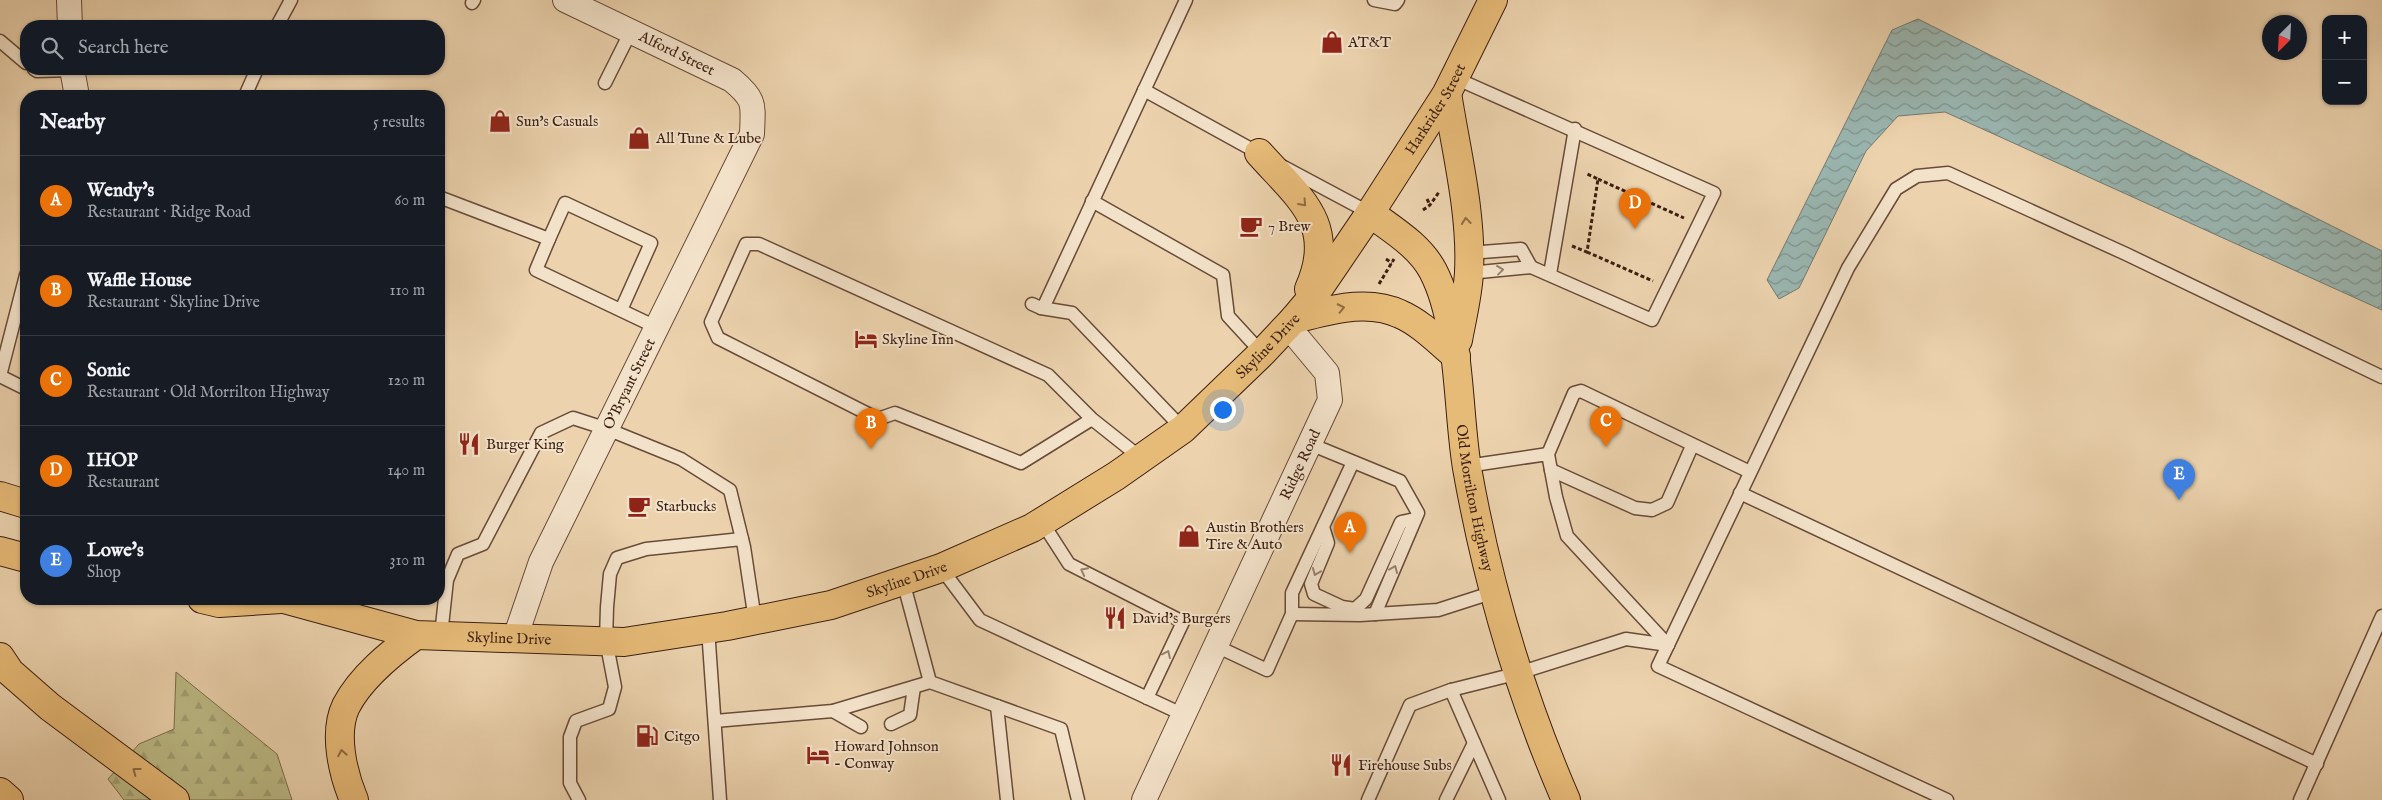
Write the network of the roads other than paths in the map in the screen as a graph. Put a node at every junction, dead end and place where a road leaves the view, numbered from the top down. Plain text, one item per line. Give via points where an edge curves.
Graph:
1 (69, 0) edge
2 (291, 0) edge
3 (565, 0) edge
4 (1186, 0) edge
5 (1374, 0) edge
6 (1493, 0) edge
7 (1396, 2) edge
8 (70, 20) edge
9 (280, 20) edge
10 (631, 31) junction
11 (0, 41) edge
12 (20, 58) edge
13 (73, 75) edge
14 (254, 75) edge
15 (605, 83) dead end
16 (1451, 86) junction
17 (76, 90) edge
18 (248, 90) edge
19 (1144, 90) junction
20 (1575, 129) junction
21 (752, 134) joint
22 (1258, 153) junction
23 (445, 199) edge
24 (1092, 200) junction
25 (1370, 213) junction
26 (549, 239) junction
27 (1469, 264) junction
28 (1531, 267) junction
29 (1550, 274) junction
30 (20, 298) edge
31 (621, 310) junction
32 (1290, 322) junction
33 (656, 327) junction
34 (1262, 353) junction
35 (1456, 356) junction
36 (2382, 377) edge
37 (20, 386) edge
38 (1092, 419) junction
39 (607, 429) junction
40 (1183, 429) junction
41 (1310, 444) junction
42 (1692, 446) junction
43 (1548, 454) junction
44 (1141, 458) junction
45 (1353, 462) junction
46 (1467, 466) junction
47 (1551, 470) junction
48 (1750, 472) junction
49 (1740, 493) junction
50 (0, 496) edge
51 (20, 502) edge
52 (1415, 519) junction
53 (1042, 522) junction
54 (1323, 527) junction
55 (742, 539) junction
56 (0, 552) edge
57 (20, 557) edge
58 (941, 568) junction
59 (903, 581) junction
60 (445, 586) edge
61 (1494, 592) junction
62 (322, 605) edge
63 (439, 605) edge
64 (1292, 614) junction
65 (1375, 614) junction
66 (2382, 616) edge
67 (755, 620) junction
68 (708, 629) junction
69 (429, 635) junction
70 (515, 638) junction
71 (606, 640) junction
72 (1668, 645) junction
73 (1216, 646) junction
74 (0, 657) edge
75 (1519, 673) junction
76 (930, 682) junction
77 (914, 687) junction
78 (1452, 690) junction
79 (1146, 698) junction
80 (997, 706) junction
81 (833, 711) junction
82 (1184, 715) junction
83 (715, 721) junction
84 (891, 724) dead end
85 (861, 727) dead end
86 (1474, 744) junction
87 (2317, 764) junction
88 (0, 792) edge
89 (9, 800) edge
90 (175, 800) edge
91 (354, 800) edge
92 (579, 800) edge
93 (720, 800) edge
94 (1007, 800) edge
95 (1078, 800) edge
96 (1144, 800) edge
97 (1368, 800) edge
98 (1446, 800) edge
99 (1498, 800) edge
100 (1566, 800) edge
101 (1946, 800) edge
102 (2300, 800) edge

1 - 8 street
2 - 9 lane
3 - 10 street, Alford Street
4 - 19 lane
5 - 7 lane
6 - 16 main road, Harkrider Street
10 - 15 lane
10 - 21 street, Alford Street via 732,80 749,94 753,109
11 - 12 lane
13 - 17 street
14 - 18 lane
16 - 20 lane
16 - 25 main road, Harkrider Street
27 -> 16 main road
19 - 22 lane
19 - 24 lane
20 - 29 lane
20 - 29 lane via 1714,193 1652,320
21 - 33 street, O'Bryant Street
22 - 25 lane
22 -> 32 main road via 1308,208 1320,236 1315,273
23 - 26 lane
24 - 34 lane via 1223,275 1228,316
24 - 40 lane via 1044,306 1036,306 1072,313
25 - 32 main road, Skyline Drive via 1315,294
25 - 35 main road, Old Morrilton Highway via 1417,249 1433,271 1445,305
26 - 31 lane via 536,270
26 - 31 lane via 565,203 651,243
27 -> 28 lane
27 - 28 lane via 1521,249
27 - 35 main road
28 - 29 lane
30 - 37 lane via 0,376
31 - 33 lane
32 - 34 main road, Skyline Drive
32 -> 35 main road via 1350,306 1375,306 1401,314
32 - 41 street, Ridge Road via 1327,373 1330,400
33 - 39 street, O'Bryant Street
34 - 40 main road, Skyline Drive
35 - 46 main road, Old Morrilton Highway
36 - 48 lane via 1948,173 1918,176 1896,189 1848,268
38 - 38 lane via 1048,375 759,244 746,244 711,322 718,338 878,419 896,413 1021,463
38 - 44 lane
39 - 55 lane via 681,459 730,490
39 - 60 lane via 572,418 541,433 483,544 458,554
39 - 70 street, O'Bryant Street via 541,562
40 - 44 main road, Skyline Drive
41 - 45 lane
41 - 73 street, Ridge Road
42 - 43 lane via 1581,391 1574,393
42 - 47 lane via 1667,503 1652,510 1635,508
42 - 48 lane
43 - 46 lane
43 - 47 lane
44 - 53 main road, Skyline Drive
45 - 52 lane via 1400,480 1418,513
45 - 54 lane
46 - 61 main road, Old Morrilton Highway
47 - 72 lane via 1567,536
48 - 49 lane
49 - 72 lane
49 - 87 lane
50 - 51 main road
54 -> 52 lane via 1328,543 1311,584 1314,594 1342,607 1355,609 1366,599 1401,522
65 -> 52 lane
53 - 58 main road, Skyline Drive
79 -> 53 lane via 1182,622 1069,564
54 - 64 lane via 1292,593
55 - 67 lane
55 - 71 lane via 646,549 617,558 610,574
56 - 57 main road
58 - 59 main road, Skyline Drive
58 - 79 lane via 980,620
59 - 67 main road, Skyline Drive via 831,605
59 - 76 lane
61 - 65 lane via 1438,610
61 - 75 main road, Old Morrilton Highway
62 - 69 main road, Skyline Drive
63 - 69 lane
64 - 65 lane
64 - 73 lane via 1267,670
66 - 87 lane
67 - 68 main road, Skyline Drive
68 - 71 main road, Skyline Drive via 624,642
68 - 83 lane
69 - 70 main road, Skyline Drive
91 -> 69 main road via 347,783 340,742 346,706 360,685 399,647
70 - 71 main road, Skyline Drive
71 - 92 lane via 615,687 610,709 576,721 570,737 570,783
72 - 75 lane via 1626,639
72 - 101 lane via 1658,666
73 - 82 street, Ridge Road
90 -> 74 main road via 50,707 10,672
75 - 78 lane
75 - 100 main road, Old Morrilton Highway via 1544,749
76 - 77 lane
76 - 80 lane
77 - 81 lane
77 - 84 lane via 910,715
78 - 86 lane
78 - 97 lane via 1410,705
79 - 82 lane
80 - 94 lane
80 - 95 lane via 1061,729
81 - 83 lane
81 - 85 lane
82 - 96 street, Ridge Road
83 - 93 lane
86 - 98 lane
86 - 99 lane
87 - 102 lane
88 - 89 main road

